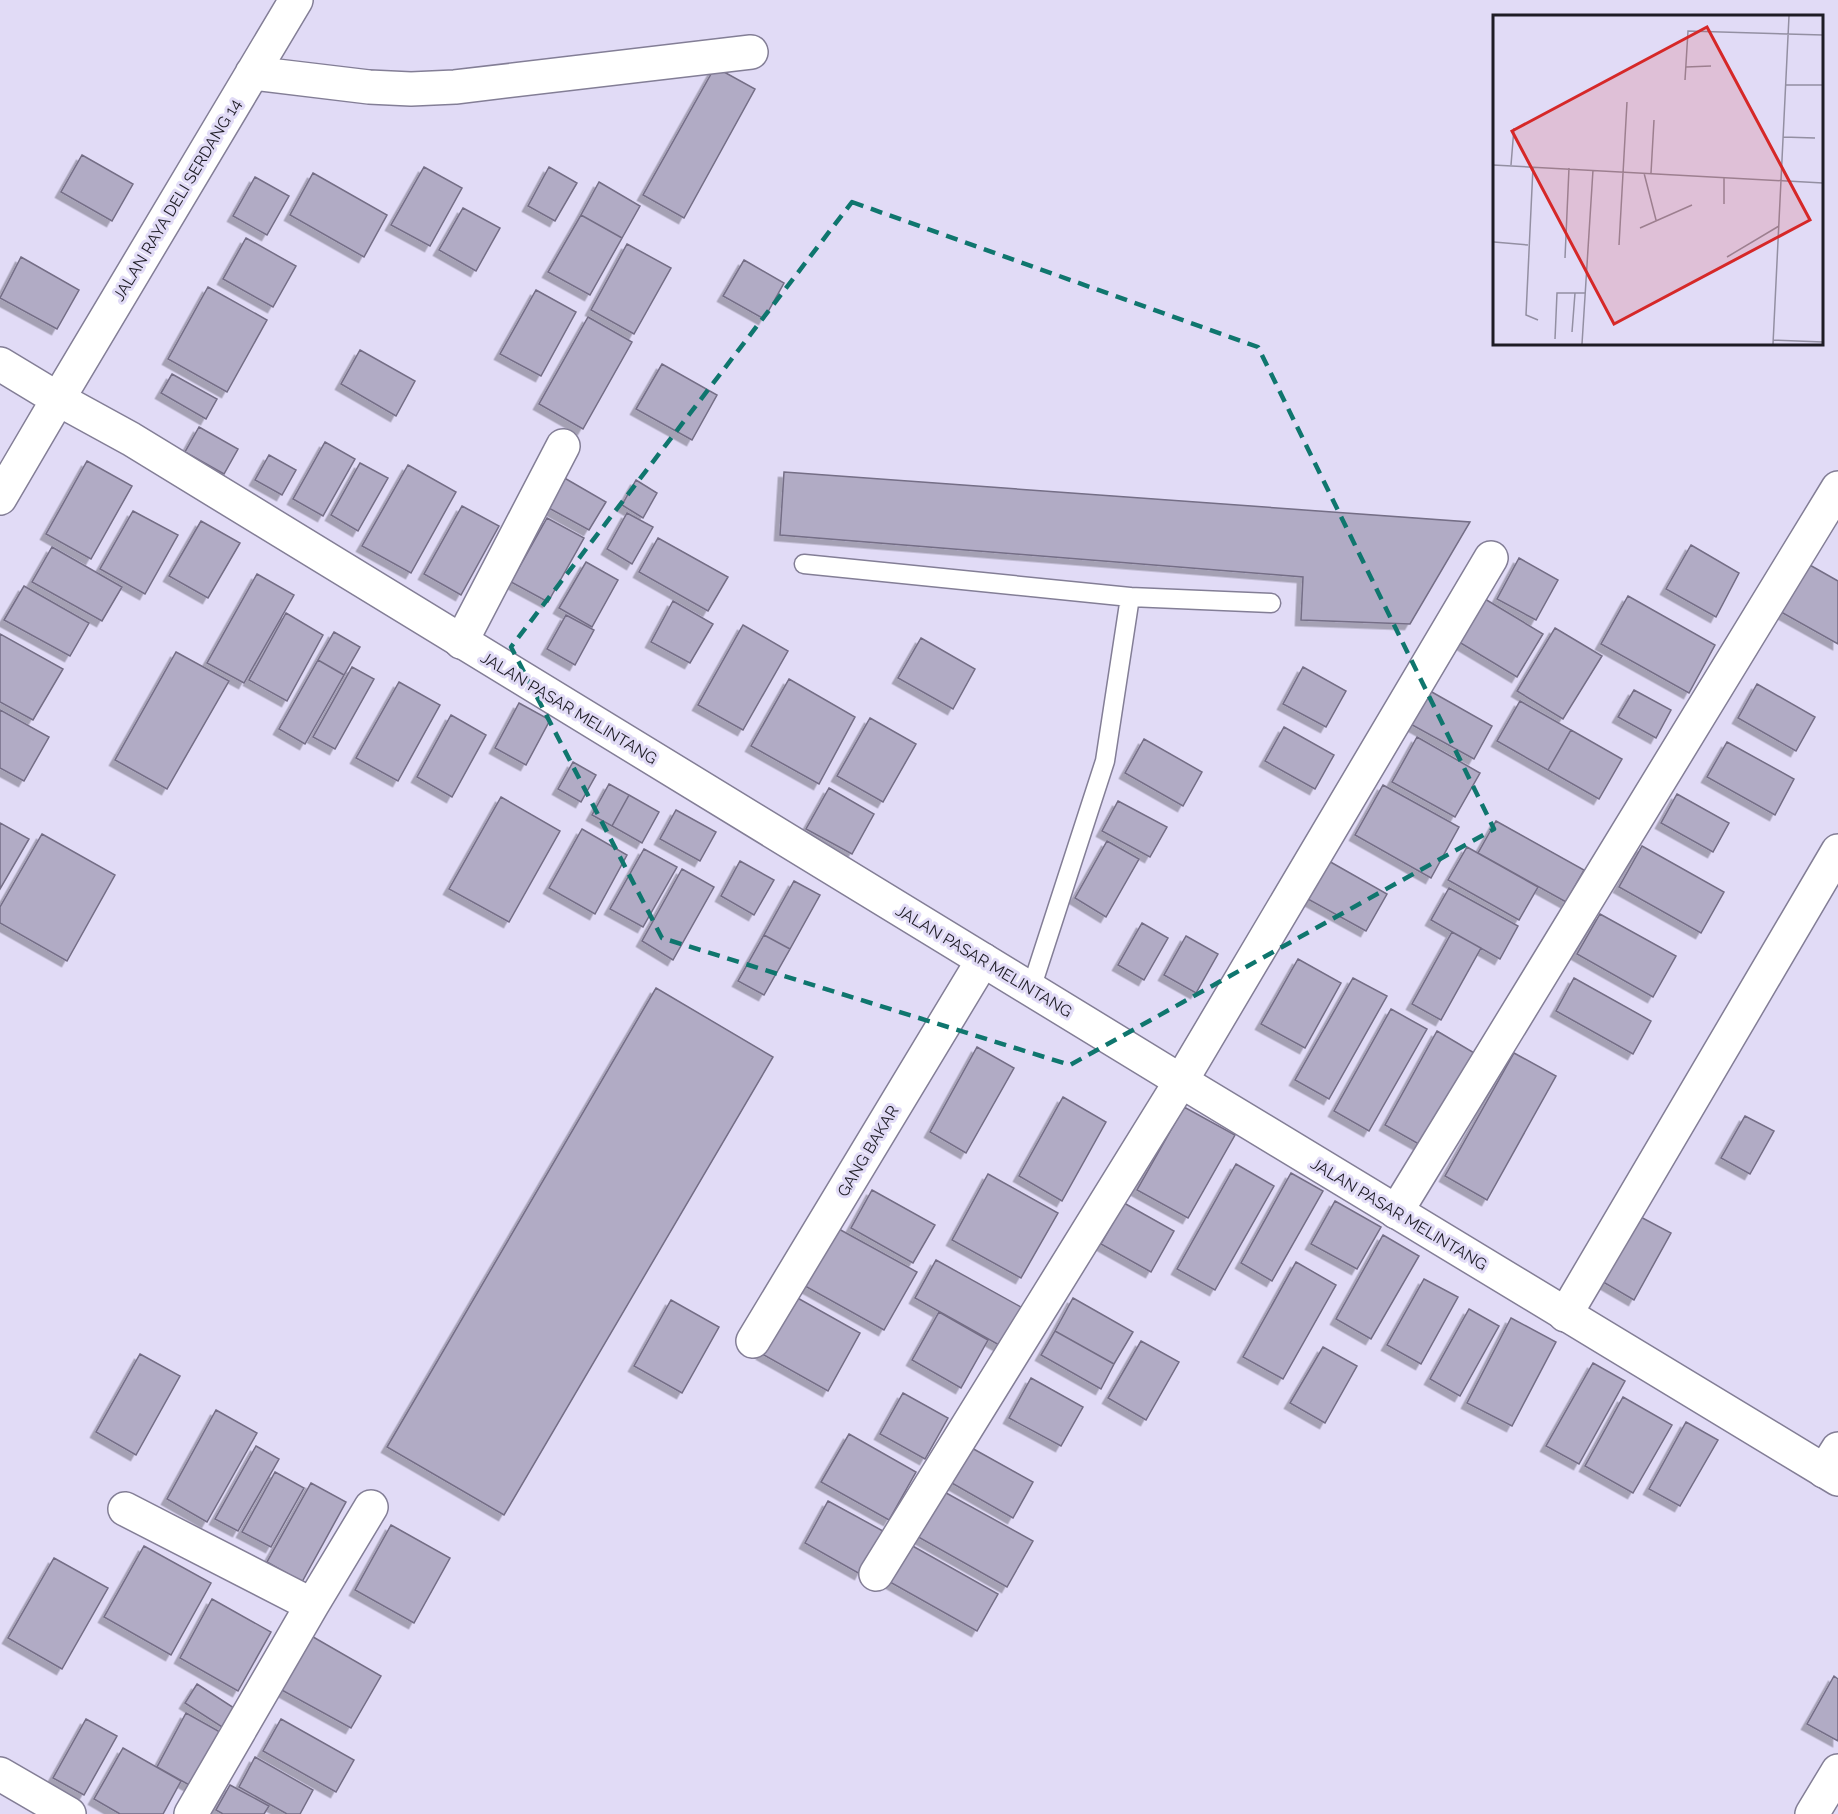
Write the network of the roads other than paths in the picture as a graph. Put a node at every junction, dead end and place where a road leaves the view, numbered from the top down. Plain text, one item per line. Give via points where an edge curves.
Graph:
1 (296, 0) edge
2 (751, 52) dead end
3 (252, 73) junction
4 (0, 364) edge
5 (58, 399) junction
6 (564, 446) dead end
7 (1838, 488) edge
8 (0, 498) edge
9 (1491, 558) dead end
10 (804, 564) dead end
11 (1130, 597) junction
12 (1271, 603) dead end
13 (461, 642) junction
14 (1838, 851) edge
15 (983, 960) junction
16 (1031, 989) junction
17 (1181, 1081) junction
18 (1396, 1212) junction
19 (1565, 1315) junction
20 (753, 1341) dead end
21 (1833, 1466) edge
22 (371, 1507) dead end
23 (125, 1509) dead end
24 (876, 1574) dead end
25 (312, 1605) junction
26 (1838, 1771) edge
27 (0, 1774) edge
28 (69, 1814) edge
29 (191, 1814) edge
30 (1812, 1814) edge

1 - 3 street, JALAN RAYA DELI SERDANG 14
2 - 3 street via 411,89
3 - 5 street, JALAN RAYA DELI SERDANG 14
4 - 5 street, JALAN PASAR MELINTANG
5 - 8 street, JALAN RAYA DELI SERDANG 14
5 - 13 street, JALAN PASAR MELINTANG via 131,439
6 - 13 street
7 - 18 street
9 - 17 street
10 - 11 lane
11 - 12 lane
11 - 16 lane via 1105,761
13 - 15 street, JALAN PASAR MELINTANG
14 - 19 street
15 - 16 street, JALAN PASAR MELINTANG
15 - 20 street, GANG BAKAR
16 - 17 street, JALAN PASAR MELINTANG
17 - 18 street, JALAN PASAR MELINTANG
17 - 24 street
18 - 19 street, JALAN PASAR MELINTANG
19 - 21 street, JALAN PASAR MELINTANG
22 - 25 street
23 - 25 street
25 - 29 street
26 - 30 street
27 - 28 street

